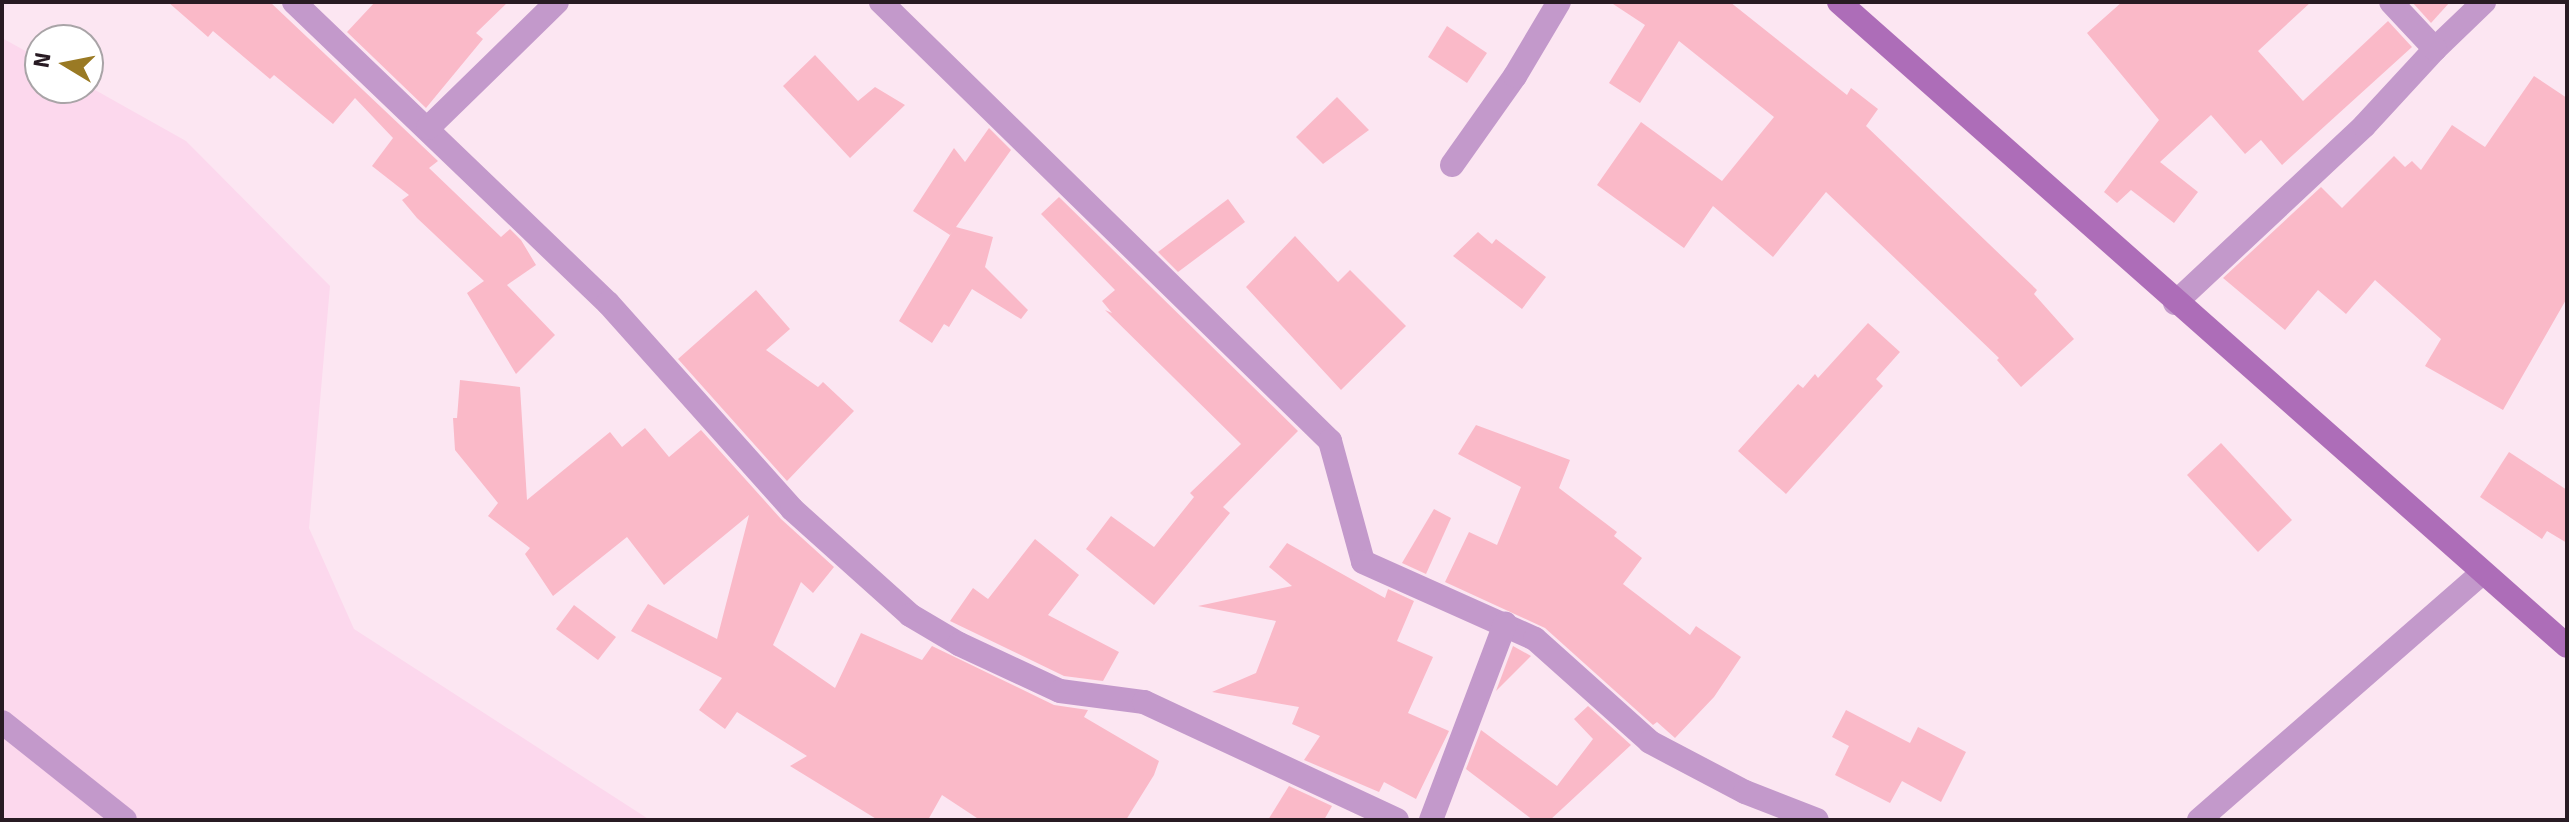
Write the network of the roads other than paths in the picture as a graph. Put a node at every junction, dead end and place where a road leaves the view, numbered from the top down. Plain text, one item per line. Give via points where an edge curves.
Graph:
1 (294, 2) edge
2 (557, 2) edge
3 (881, 2) edge
4 (1559, 2) edge
5 (1839, 2) edge
6 (2391, 2) edge
7 (2484, 2) edge
8 (2435, 49) junction
9 (428, 128) junction
10 (1452, 165) dead end
11 (2175, 303) junction
12 (2482, 573) junction
13 (1505, 624) junction
14 (2567, 646) edge
15 (2, 722) edge
16 (125, 820) edge
17 (1397, 820) edge
18 (1431, 820) edge
19 (1817, 820) edge
20 (2199, 820) edge

1 - 9 street
2 - 9 street
3 - 13 street via 1330,441 1363,562
4 - 10 street
5 - 11 main road
6 - 8 street
7 - 8 street
8 - 11 street via 2364,126
9 - 17 street via 608,303 792,509 910,615 1060,691 1144,702
11 - 12 main road
12 - 14 main road
12 - 20 street
13 - 18 street
13 - 19 street via 1535,639 1650,742 1745,792
15 - 16 street

